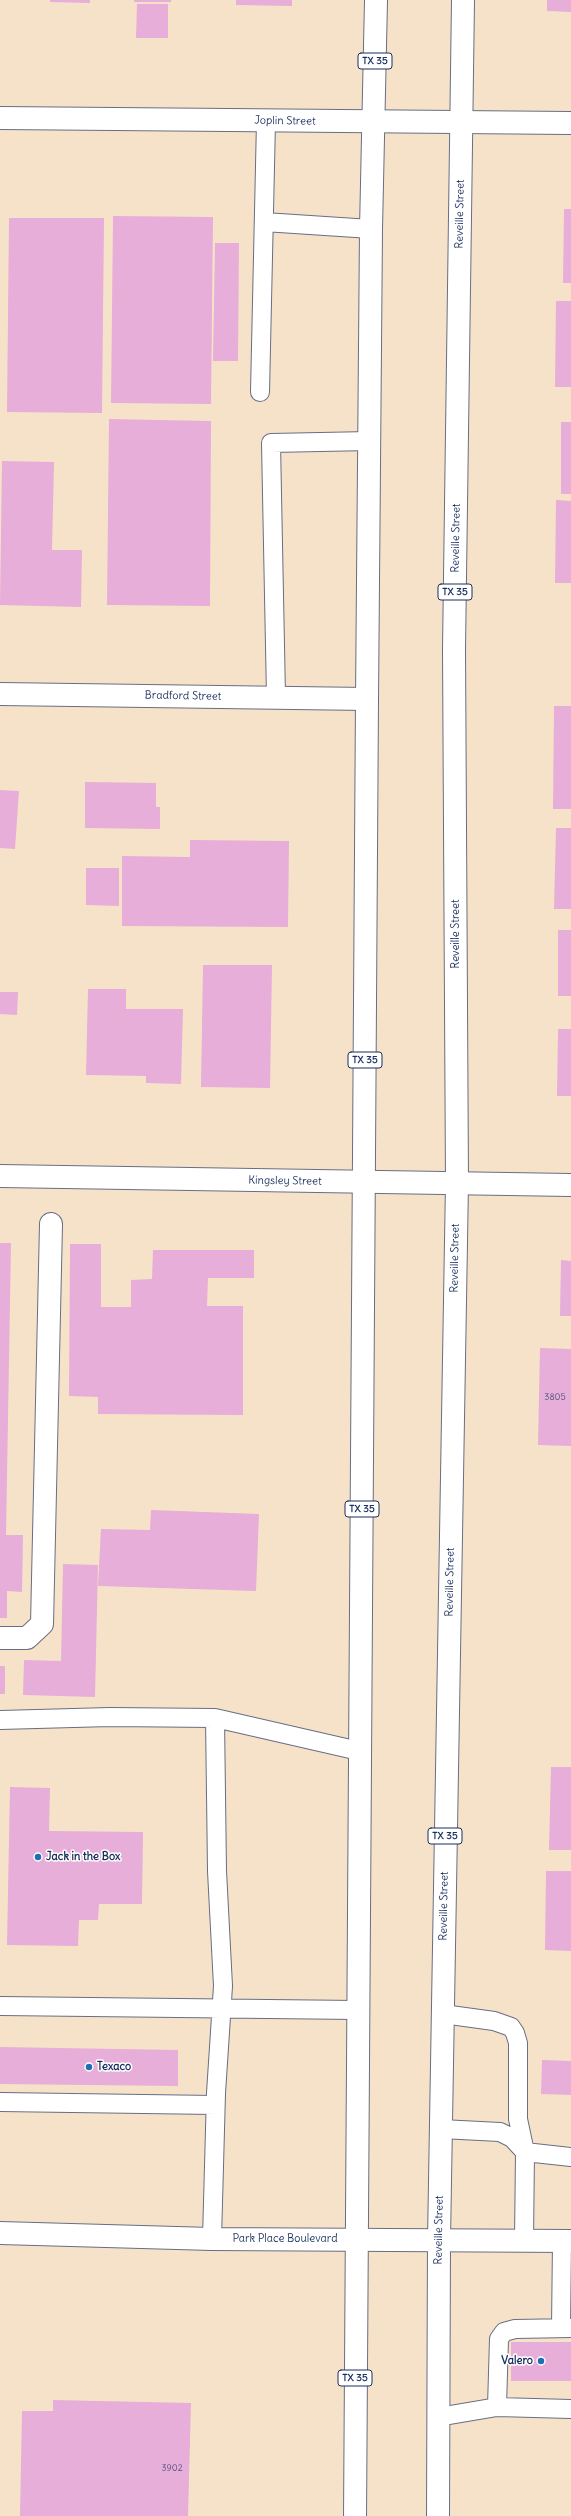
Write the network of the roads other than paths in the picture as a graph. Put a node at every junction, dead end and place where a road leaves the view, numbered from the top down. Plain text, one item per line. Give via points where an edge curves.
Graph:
1 (376, 0) edge
2 (463, 0) edge
3 (0, 118) edge
4 (266, 121) junction
5 (461, 122) junction
6 (374, 123) junction
7 (571, 123) edge
8 (264, 222) junction
9 (371, 229) junction
10 (260, 392) dead end
11 (370, 441) junction
12 (0, 694) edge
13 (276, 697) junction
14 (366, 699) junction
15 (0, 1176) edge
16 (365, 1182) junction
17 (457, 1183) junction
18 (571, 1184) edge
19 (51, 1224) dead end
20 (0, 1638) edge
21 (215, 1718) junction
22 (0, 1720) edge
23 (359, 1751) junction
24 (0, 2006) edge
25 (221, 2008) junction
26 (358, 2010) junction
27 (442, 2014) junction
28 (0, 2102) edge
29 (216, 2105) junction
30 (440, 2129) junction
31 (525, 2152) junction
32 (571, 2157) edge
33 (0, 2233) edge
34 (212, 2239) junction
35 (355, 2240) junction
36 (439, 2240) junction
37 (524, 2241) junction
38 (566, 2242) edge
39 (566, 2328) edge
40 (497, 2407) junction
41 (571, 2409) edge
42 (438, 2417) junction
43 (355, 2516) edge
44 (438, 2516) edge

1 - 6 main road, TX 35
2 - 5 main road, Reveille Street / TX 35
3 - 4 main road, Joplin Street
4 - 6 main road, Joplin Street
4 - 8 lane
5 - 6 main road, Joplin Street
5 - 7 main road, Joplin Street
5 - 17 main road, Reveille Street / TX 35 via 454,649
6 - 9 main road, TX 35
8 - 9 lane
8 - 10 lane
9 - 11 main road, TX 35
11 - 13 lane via 271,443
11 - 14 main road, TX 35
12 - 13 main road, Bradford Street
13 - 14 main road, Bradford Street
14 - 16 main road, TX 35
15 - 16 main road, Kingsley Street
16 - 17 main road, Kingsley Street
16 - 23 main road, TX 35
17 - 18 main road, Kingsley Street
17 - 27 main road, Reveille Street / TX 35
19 - 20 main road via 42,1624 27,1638
21 - 22 lane
21 - 23 lane
21 - 25 lane via 223,1986
23 - 26 main road, TX 35
24 - 25 lane
25 - 26 lane
25 - 29 lane
26 - 35 main road, TX 35
27 - 30 main road, Reveille Street / TX 35
27 - 31 lane via 494,2021 511,2027 515,2033 518,2043 518,2118
28 - 29 lane
29 - 34 lane
30 - 31 lane via 500,2132 512,2138
30 - 36 main road, Reveille Street / TX 35
31 - 32 lane
31 - 37 lane
33 - 34 main road, Park Place Boulevard
34 - 35 main road, Park Place Boulevard
35 - 36 main road, Park Place Boulevard
35 - 43 main road, TX 35
36 - 37 main road, Park Place Boulevard
36 - 42 main road, Reveille Street / TX 35
37 - 38 main road, Park Place Boulevard
38 - 39 lane
39 - 40 lane via 515,2329 504,2332 498,2344
40 - 41 lane
40 - 42 lane
42 - 44 main road, Reveille Street / TX 35

